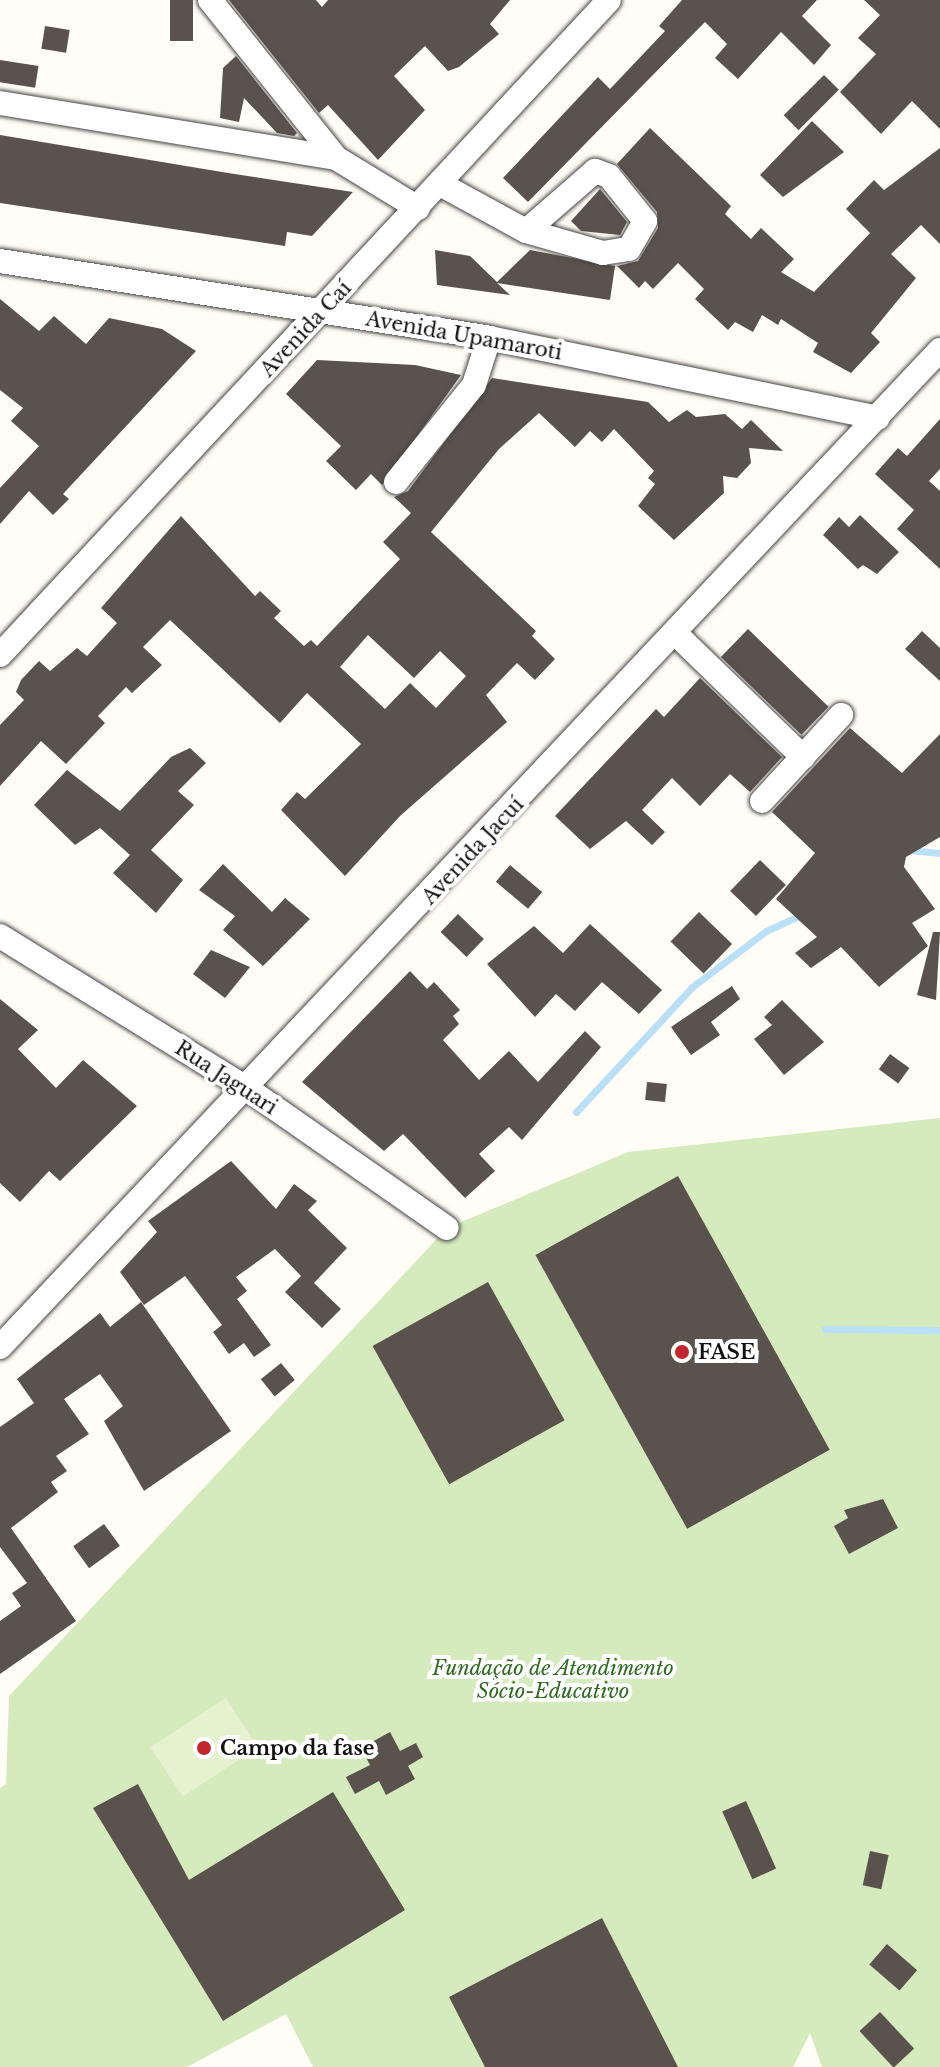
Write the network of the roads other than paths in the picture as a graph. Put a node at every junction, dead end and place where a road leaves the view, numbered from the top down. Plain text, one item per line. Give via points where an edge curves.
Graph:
1 (210, 0) edge
2 (609, 0) edge
3 (0, 103) edge
4 (336, 158) junction
5 (440, 184) junction
6 (418, 208) junction
7 (526, 231) junction
8 (0, 261) edge
9 (324, 312) junction
10 (489, 338) junction
11 (940, 350) edge
12 (878, 418) junction
13 (396, 482) dead end
14 (676, 634) junction
15 (0, 655) edge
16 (841, 715) dead end
17 (803, 757) junction
18 (762, 801) dead end
19 (0, 936) edge
20 (249, 1090) junction
21 (447, 1228) dead end
22 (0, 1347) edge

1 - 4 street
2 - 5 street, Avenida Caí
3 - 4 street
4 - 6 street
5 - 6 street, Avenida Caí
5 - 7 street
6 - 9 street, Avenida Caí
7 - 7 street via 603,253 629,249 645,221 609,176 595,171
8 - 9 street, Avenida Upamaroti
9 - 10 street, Avenida Upamaroti
9 - 15 street, Avenida Caí
10 - 12 street, Avenida Upamaroti
10 - 13 street via 474,385
11 - 12 street, Avenida Jacuí
12 - 14 street, Avenida Jacuí
14 - 17 street
14 - 20 street, Avenida Jacuí
16 - 17 street
17 - 18 street
19 - 20 street, Rua Jaguari
20 - 21 street, Rua Jaguari
20 - 22 street, Avenida Jacuí

